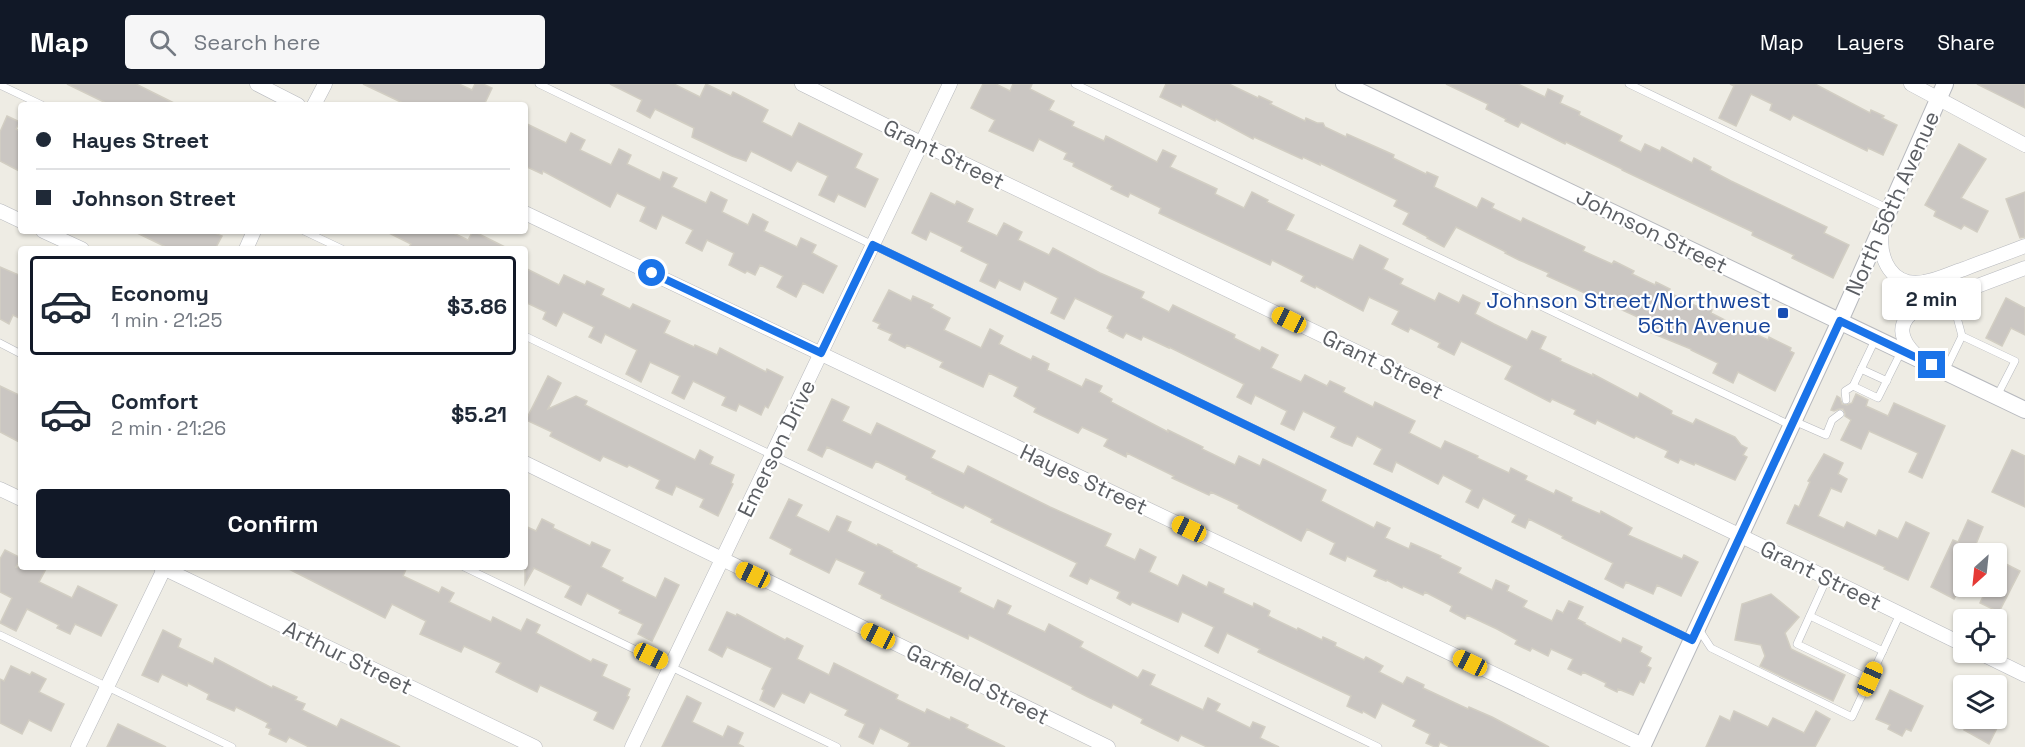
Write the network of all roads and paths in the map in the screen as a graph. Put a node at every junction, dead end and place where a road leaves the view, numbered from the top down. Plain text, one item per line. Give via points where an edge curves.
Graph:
1 (257, 84) edge
2 (325, 84) edge
3 (539, 84) edge
4 (802, 84) edge
5 (950, 84) edge
6 (1075, 84) edge
7 (1344, 84) edge
8 (1629, 84) edge
9 (1911, 84) edge
10 (0, 85) edge
11 (1942, 91) edge
12 (36, 102) edge
13 (292, 102) edge
14 (316, 102) edge
15 (921, 144) junction
16 (2025, 145) edge
17 (0, 211) edge
18 (528, 214) edge
19 (1886, 216) junction
20 (18, 220) edge
21 (50, 234) edge
22 (310, 234) edge
23 (873, 245) junction
24 (76, 246) edge
25 (336, 246) edge
26 (2025, 246) edge
27 (2025, 268) edge
28 (1945, 276) junction
29 (1951, 295) junction
30 (1840, 321) junction
31 (1962, 336) junction
32 (528, 337) edge
33 (1876, 338) junction
34 (0, 343) edge
35 (1902, 351) junction
36 (18, 352) edge
37 (821, 353) junction
38 (1921, 360) junction
39 (1861, 369) junction
40 (1945, 371) junction
41 (1887, 381) junction
42 (1853, 386) junction
43 (1843, 396) dead end
44 (1997, 396) junction
45 (2025, 410) edge
46 (1836, 412) dead end
47 (1793, 423) junction
48 (773, 455) junction
49 (528, 464) edge
50 (0, 489) edge
51 (18, 498) edge
52 (1741, 536) junction
53 (722, 560) junction
54 (162, 570) edge
55 (169, 570) edge
56 (470, 570) edge
57 (1827, 578) junction
58 (1900, 614) junction
59 (1810, 616) junction
60 (0, 634) edge
61 (1695, 634) junction
62 (1953, 640) edge
63 (1883, 651) junction
64 (2000, 663) edge
65 (671, 666) junction
66 (2025, 675) edge
67 (1870, 679) junction
68 (107, 686) junction
69 (1643, 746) edge
70 (78, 747) edge
71 (232, 747) edge
72 (535, 747) edge
73 (632, 747) edge
74 (837, 747) edge
75 (1108, 747) edge
76 (1378, 747) edge

1 - 13 street
2 - 14 street
3 - 23 lane
4 - 15 street, Grant Street
5 - 15 street, Emerson Drive
6 - 47 lane
7 - 30 street, Johnson Street
8 - 19 lane
9 - 11 street
10 - 12 lane
11 - 16 street
11 - 19 street, North 56th Avenue
15 - 23 street, Emerson Drive
15 - 52 street, Grant Street
17 - 20 street
18 - 37 street, Hayes Street
19 - 28 street via 1881,254 1892,272 1912,283
19 - 30 street, North 56th Avenue
21 - 24 street
22 - 25 lane
23 - 37 street, Emerson Drive
23 - 61 lane
26 - 28 street
27 - 29 street
28 - 29 street
29 - 31 lane
29 - 38 street via 1919,308 1904,321 1906,345
30 - 33 street, Johnson Street
30 - 47 street, North 56th Avenue
31 - 40 lane
31 - 44 lane via 2015,361
32 - 48 lane
33 - 35 street, Johnson Street
33 - 39 lane
34 - 36 lane
35 - 38 street, Johnson Street
35 - 41 lane
37 - 48 street, Emerson Drive
37 - 69 street, Hayes Street
38 - 40 street, Johnson Street
39 - 41 lane
39 - 42 lane
40 - 44 street, Johnson Street
41 - 42 lane via 1878,398
42 - 43 lane
44 - 45 street, Johnson Street
46 - 47 lane via 1826,435
47 - 52 street, North 56th Avenue
48 - 53 street, Emerson Drive
48 - 76 lane
49 - 53 street, Garfield Street
50 - 51 street
52 - 57 street, Grant Street
52 - 61 street, North 56th Avenue
53 - 65 street, Emerson Drive
53 - 75 street, Garfield Street
54 - 68 street
55 - 72 street, Arthur Street
56 - 65 lane
57 - 58 street, Grant Street
57 - 59 lane
58 - 62 street, Grant Street
58 - 63 lane
59 - 63 lane
59 - 67 lane via 1797,644
60 - 68 lane
61 - 67 lane via 1711,648 1852,717
61 - 69 street, North 56th Avenue
63 - 67 lane
64 - 66 street
65 - 73 street, Emerson Drive
65 - 74 lane
68 - 70 street
68 - 71 lane

